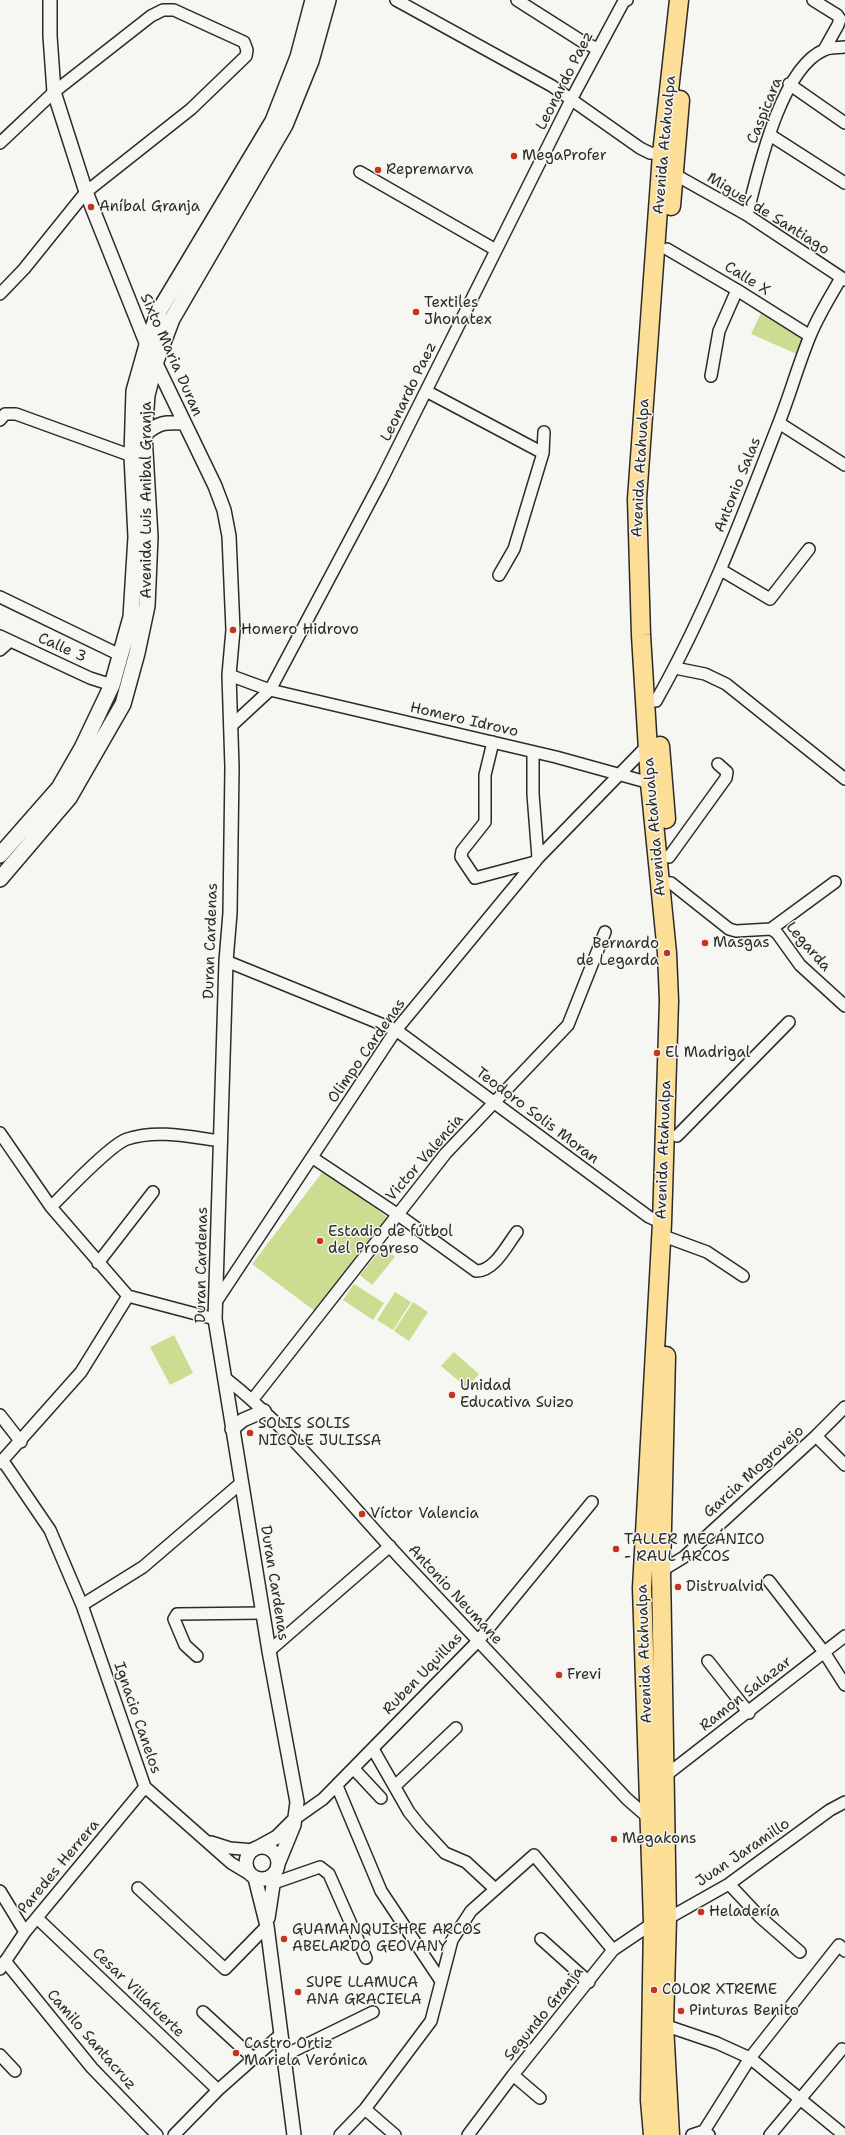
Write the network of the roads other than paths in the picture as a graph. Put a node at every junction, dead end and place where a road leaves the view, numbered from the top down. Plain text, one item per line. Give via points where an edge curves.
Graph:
1 (50, 0) edge
2 (313, 0) edge
3 (328, 0) edge
4 (396, 0) edge
5 (517, 0) edge
6 (624, 0) edge
7 (679, 0) edge
8 (690, 0) edge
9 (813, 0) edge
10 (845, 47) edge
11 (598, 49) junction
12 (824, 50) junction
13 (790, 84) junction
14 (54, 92) junction
15 (572, 98) junction
16 (845, 123) edge
17 (770, 134) junction
18 (0, 143) edge
19 (662, 154) junction
20 (360, 172) dead end
21 (674, 174) junction
22 (845, 183) edge
23 (86, 192) junction
24 (747, 215) junction
25 (667, 248) junction
26 (496, 250) junction
27 (843, 279) edge
28 (737, 290) junction
29 (0, 294) edge
30 (810, 336) junction
31 (147, 345) junction
32 (156, 362) junction
33 (711, 376) dead end
34 (426, 391) junction
35 (0, 420) edge
36 (184, 423) junction
37 (779, 423) junction
38 (544, 432) dead end
39 (144, 435) junction
40 (543, 453) junction
41 (132, 456) junction
42 (845, 465) edge
43 (809, 549) dead end
44 (721, 570) junction
45 (499, 575) dead end
46 (0, 597) edge
47 (5, 639) edge
48 (0, 650) edge
49 (120, 655) junction
50 (675, 668) junction
51 (229, 675) junction
52 (112, 685) junction
53 (270, 690) junction
54 (656, 701) junction
55 (230, 727) junction
56 (493, 742) junction
57 (648, 745) junction
58 (533, 752) junction
59 (718, 764) dead end
60 (619, 775) junction
61 (845, 779) edge
62 (650, 783) junction
63 (0, 855) edge
64 (669, 858) junction
65 (537, 860) junction
66 (0, 879) edge
67 (835, 882) dead end
68 (665, 883) junction
69 (771, 929) junction
70 (605, 932) dead end
71 (226, 961) junction
72 (845, 1006) edge
73 (789, 1022) dead end
74 (396, 1030) junction
75 (494, 1102) junction
76 (0, 1133) edge
77 (677, 1136) junction
78 (221, 1141) junction
79 (313, 1158) junction
80 (153, 1192) dead end
81 (52, 1207) junction
82 (397, 1214) junction
83 (665, 1231) junction
84 (516, 1232) dead end
85 (98, 1263) junction
86 (743, 1276) dead end
87 (128, 1296) junction
88 (216, 1302) junction
89 (215, 1319) junction
90 (224, 1377) junction
91 (253, 1399) junction
92 (845, 1406) edge
93 (264, 1411) junction
94 (0, 1415) edge
95 (232, 1429) junction
96 (816, 1436) junction
97 (21, 1442) junction
98 (2, 1462) edge
99 (845, 1465) edge
100 (240, 1483) junction
101 (592, 1502) dead end
102 (390, 1546) junction
103 (661, 1571) junction
104 (769, 1581) dead end
105 (82, 1605) junction
106 (263, 1613) junction
107 (845, 1636) edge
108 (478, 1641) junction
109 (269, 1651) junction
110 (824, 1652) junction
111 (197, 1656) dead end
112 (708, 1661) dead end
113 (845, 1685) edge
114 (749, 1713) junction
115 (456, 1728) dead end
116 (374, 1749) junction
117 (354, 1769) junction
118 (665, 1776) junction
119 (337, 1786) junction
120 (395, 1786) junction
121 (145, 1787) junction
122 (381, 1798) dead end
123 (845, 1802) edge
124 (296, 1818) junction
125 (649, 1819) junction
126 (665, 1833) junction
127 (207, 1841) junction
128 (255, 1849) junction
129 (276, 1873) junction
130 (253, 1876) junction
131 (729, 1884) junction
132 (138, 1888) dead end
133 (494, 1888) junction
134 (0, 1891) edge
135 (37, 1918) junction
136 (660, 1921) junction
137 (267, 1926) junction
138 (25, 1932) junction
139 (540, 1939) dead end
140 (842, 1948) edge
141 (613, 1950) junction
142 (800, 1952) dead end
143 (366, 1958) dead end
144 (2, 1965) edge
145 (441, 1981) junction
146 (589, 1982) junction
147 (203, 2012) dead end
148 (373, 2012) dead end
149 (664, 2025) junction
150 (280, 2035) junction
151 (842, 2049) dead end
152 (0, 2055) edge
153 (283, 2056) junction
154 (253, 2058) junction
155 (750, 2058) junction
156 (15, 2071) dead end
157 (513, 2075) junction
158 (218, 2090) junction
159 (540, 2098) dead end
160 (799, 2100) junction
161 (364, 2109) junction
162 (661, 2131) edge
163 (840, 2132) edge
164 (707, 2133) edge
165 (157, 2135) edge
166 (174, 2135) edge
167 (294, 2135) edge
168 (340, 2135) edge
169 (395, 2135) edge
170 (468, 2135) edge
171 (692, 2135) edge
172 (770, 2135) edge

1 - 14 street, Sixto Maria Duran
2 - 31 main road, Avenida Luis Anibal Granja via 298,57 273,121 160,311
3 - 32 main road, Avenida Luis Anibal Granja via 311,61 285,125 172,319
4 - 15 street
5 - 11 street
6 - 11 street, Leonardo Paez
7 - 19 highway, Avenida Atahualpa
8 - 21 highway, Avenida Atahualpa
9 - 12 street via 840,19
10 - 12 street
11 - 15 street, Leonardo Paez
12 - 13 street, Caspicara via 800,69
13 - 16 street
13 - 17 street, Caspicara
14 - 18 street
14 - 23 street, Sixto Maria Duran
14 - 23 street via 150,16 163,10 174,10 244,42 247,50 246,56 191,109
15 - 19 street via 640,148 650,153
15 - 26 street, Leonardo Paez
17 - 22 street
17 - 24 street, Caspicara
19 - 57 highway, Avenida Atahualpa via 637,499
20 - 26 street
21 - 24 street, Miguel de Santiago
21 - 25 highway, Avenida Atahualpa
23 - 29 street via 24,269
23 - 31 street, Sixto Maria Duran
24 - 27 street, Miguel de Santiago
25 - 28 street, Calle X
25 - 54 highway, Avenida Atahualpa via 651,430 647,512
26 - 34 street, Leonardo Paez
27 - 30 street, Antonio Salas via 825,305
28 - 30 street, Calle X
28 - 33 street via 719,331
30 - 37 street, Antonio Salas
31 - 32 street, Sixto Maria Duran
31 - 41 main road, Avenida Luis Anibal Granja via 134,391
32 - 36 street, Sixto Maria Duran
32 - 39 main road, Avenida Luis Anibal Granja via 147,395
34 - 40 street
34 - 53 street, Leonardo Paez
35 - 41 street via 5,414 16,414
36 - 39 street via 155,425
36 - 51 street, Sixto Maria Duran via 215,486 224,510 229,536 233,630
37 - 42 street
37 - 44 street, Antonio Salas
38 - 40 street
39 - 66 main road, Avenida Luis Anibal Granja via 150,537 147,606 123,704 69,798
40 - 45 street via 514,549
41 - 49 main road, Avenida Luis Anibal Granja via 136,536 131,617
43 - 44 street via 770,598
44 - 50 street, Antonio Salas
46 - 49 street
47 - 48 street
47 - 52 street, Calle 3 via 90,678
49 - 52 main road, Avenida Luis Anibal Granja
50 - 54 street, Antonio Salas
50 - 61 street via 705,674 726,684
51 - 53 street, Homero Idrovo
51 - 55 street, Sixto Maria Duran
52 - 63 main road, Avenida Luis Anibal Granja via 82,748 58,788
53 - 55 street
53 - 56 street, Homero Idrovo
54 - 64 highway, Avenida Atahualpa
55 - 71 street, Duran Cardenas via 230,913
56 - 58 street, Homero Idrovo
56 - 65 street via 485,775 485,822 462,851 461,857 475,878
57 - 60 street, Olimpo Cardenas
57 - 62 highway, Avenida Atahualpa
58 - 60 street, Homero Idrovo
58 - 65 street
59 - 64 street via 727,772 726,778
60 - 62 street, Homero Idrovo
60 - 65 street, Olimpo Cardenas
62 - 68 highway, Avenida Atahualpa
64 - 68 highway, Avenida Atahualpa
65 - 74 street, Olimpo Cardenas
67 - 69 street
68 - 69 street, Legarda via 729,928 736,931
68 - 77 highway, Avenida Atahualpa via 676,974
68 - 83 highway, Avenida Atahualpa via 669,1002
69 - 72 street, Legarda via 777,933 800,965
70 - 75 street, Victor Valencia via 568,1025
71 - 74 street, Teodoro Solis Moran
71 - 78 street, Duran Cardenas
73 - 77 street
74 - 75 street, Teodoro Solis Moran
74 - 79 street, Olimpo Cardenas
75 - 82 street, Victor Valencia via 446,1154
75 - 83 street, Teodoro Solis Moran
76 - 81 street
77 - 83 highway, Avenida Atahualpa
78 - 81 street via 154,1134 126,1140 74,1184
78 - 88 street, Duran Cardenas
79 - 82 street
79 - 88 street, Olimpo Cardenas
80 - 85 street
81 - 85 street
82 - 84 street via 476,1270 483,1271 490,1267
82 - 91 street, Victor Valencia
83 - 86 street, Teodoro Solis Moran via 707,1252
83 - 103 highway, Avenida Atahualpa via 669,1304
83 - 125 highway, Avenida Atahualpa via 642,1588
85 - 87 street
87 - 89 street
87 - 97 street via 82,1372
88 - 89 street, Duran Cardenas
89 - 90 street, Duran Cardenas
90 - 91 street, Antonio Neumane
90 - 95 street, Duran Cardenas
91 - 93 street, Antonio Neumane
92 - 96 street, Garcia Mogrovejo
93 - 95 street via 243,1420
93 - 102 street, Antonio Neumane
94 - 97 street
95 - 100 street, Duran Cardenas
96 - 99 street
96 - 103 street, Garcia Mogrovejo via 684,1557
97 - 98 street
98 - 105 street, Ignacio Canelos via 50,1530
100 - 105 street via 143,1567
100 - 106 street, Duran Cardenas
101 - 108 street, Ruben Uquillas
102 - 108 street, Antonio Neumane
102 - 109 street
103 - 118 highway, Avenida Atahualpa
104 - 110 street
105 - 121 street, Ignacio Canelos
106 - 109 street, Duran Cardenas
106 - 111 street via 177,1614 174,1619 185,1645
107 - 110 street, Ramon Salazar
108 - 116 street, Ruben Uquillas
108 - 125 street, Antonio Neumane via 627,1799
109 - 124 street, Duran Cardenas via 297,1802
110 - 113 street
110 - 114 street, Ramon Salazar
112 - 114 street
114 - 118 street, Ramon Salazar
115 - 120 street
116 - 117 street, Ruben Uquillas
116 - 120 street
117 - 119 street, Ruben Uquillas
117 - 122 street
118 - 126 highway, Avenida Atahualpa
119 - 124 street, Ruben Uquillas via 314,1807
119 - 145 street via 381,1891
120 - 133 street via 410,1812 445,1853 466,1862
121 - 127 street, Ignacio Canelos
121 - 135 street, Paredes Herrera
123 - 131 street, Juan Jaramillo via 830,1810
124 - 128 street via 277,1837
124 - 129 street
125 - 126 street, Antonio Neumane
125 - 136 highway, Avenida Atahualpa
126 - 136 highway, Avenida Atahualpa
127 - 128 street, Ignacio Canelos via 230,1848
127 - 130 street, Ignacio Canelos via 231,1863
128 - 129 street via 268,1849 277,1858
128 - 130 street via 246,1861
129 - 130 street via 268,1878
129 - 137 street
129 - 143 street via 320,1867 325,1870
130 - 137 street
131 - 136 street, Juan Jaramillo
131 - 142 street via 760,1917
132 - 137 street via 225,1969
133 - 141 street via 534,1855
133 - 145 street via 471,1911 452,1940
134 - 138 street
135 - 138 street, Paredes Herrera
135 - 158 street, Cesar Villafuerte
136 - 141 street, Segundo Granja
136 - 149 highway, Avenida Atahualpa
136 - 162 highway, Avenida Atahualpa via 650,2100
137 - 150 street
138 - 144 street, Paredes Herrera
139 - 146 street
140 - 155 street
141 - 146 street, Segundo Granja
144 - 165 street, Camilo Santacruz via 92,2068
145 - 161 street via 431,2021
146 - 157 street, Segundo Granja
147 - 154 street
148 - 153 street
149 - 155 street via 717,2043
149 - 162 highway, Avenida Atahualpa
150 - 153 street
150 - 154 street
151 - 160 street
152 - 156 street
153 - 167 street
154 - 158 street
155 - 160 street
155 - 164 street
157 - 159 street
157 - 170 street, Segundo Granja
158 - 166 street
160 - 163 street
160 - 172 street
161 - 168 street
161 - 169 street
164 - 171 street

